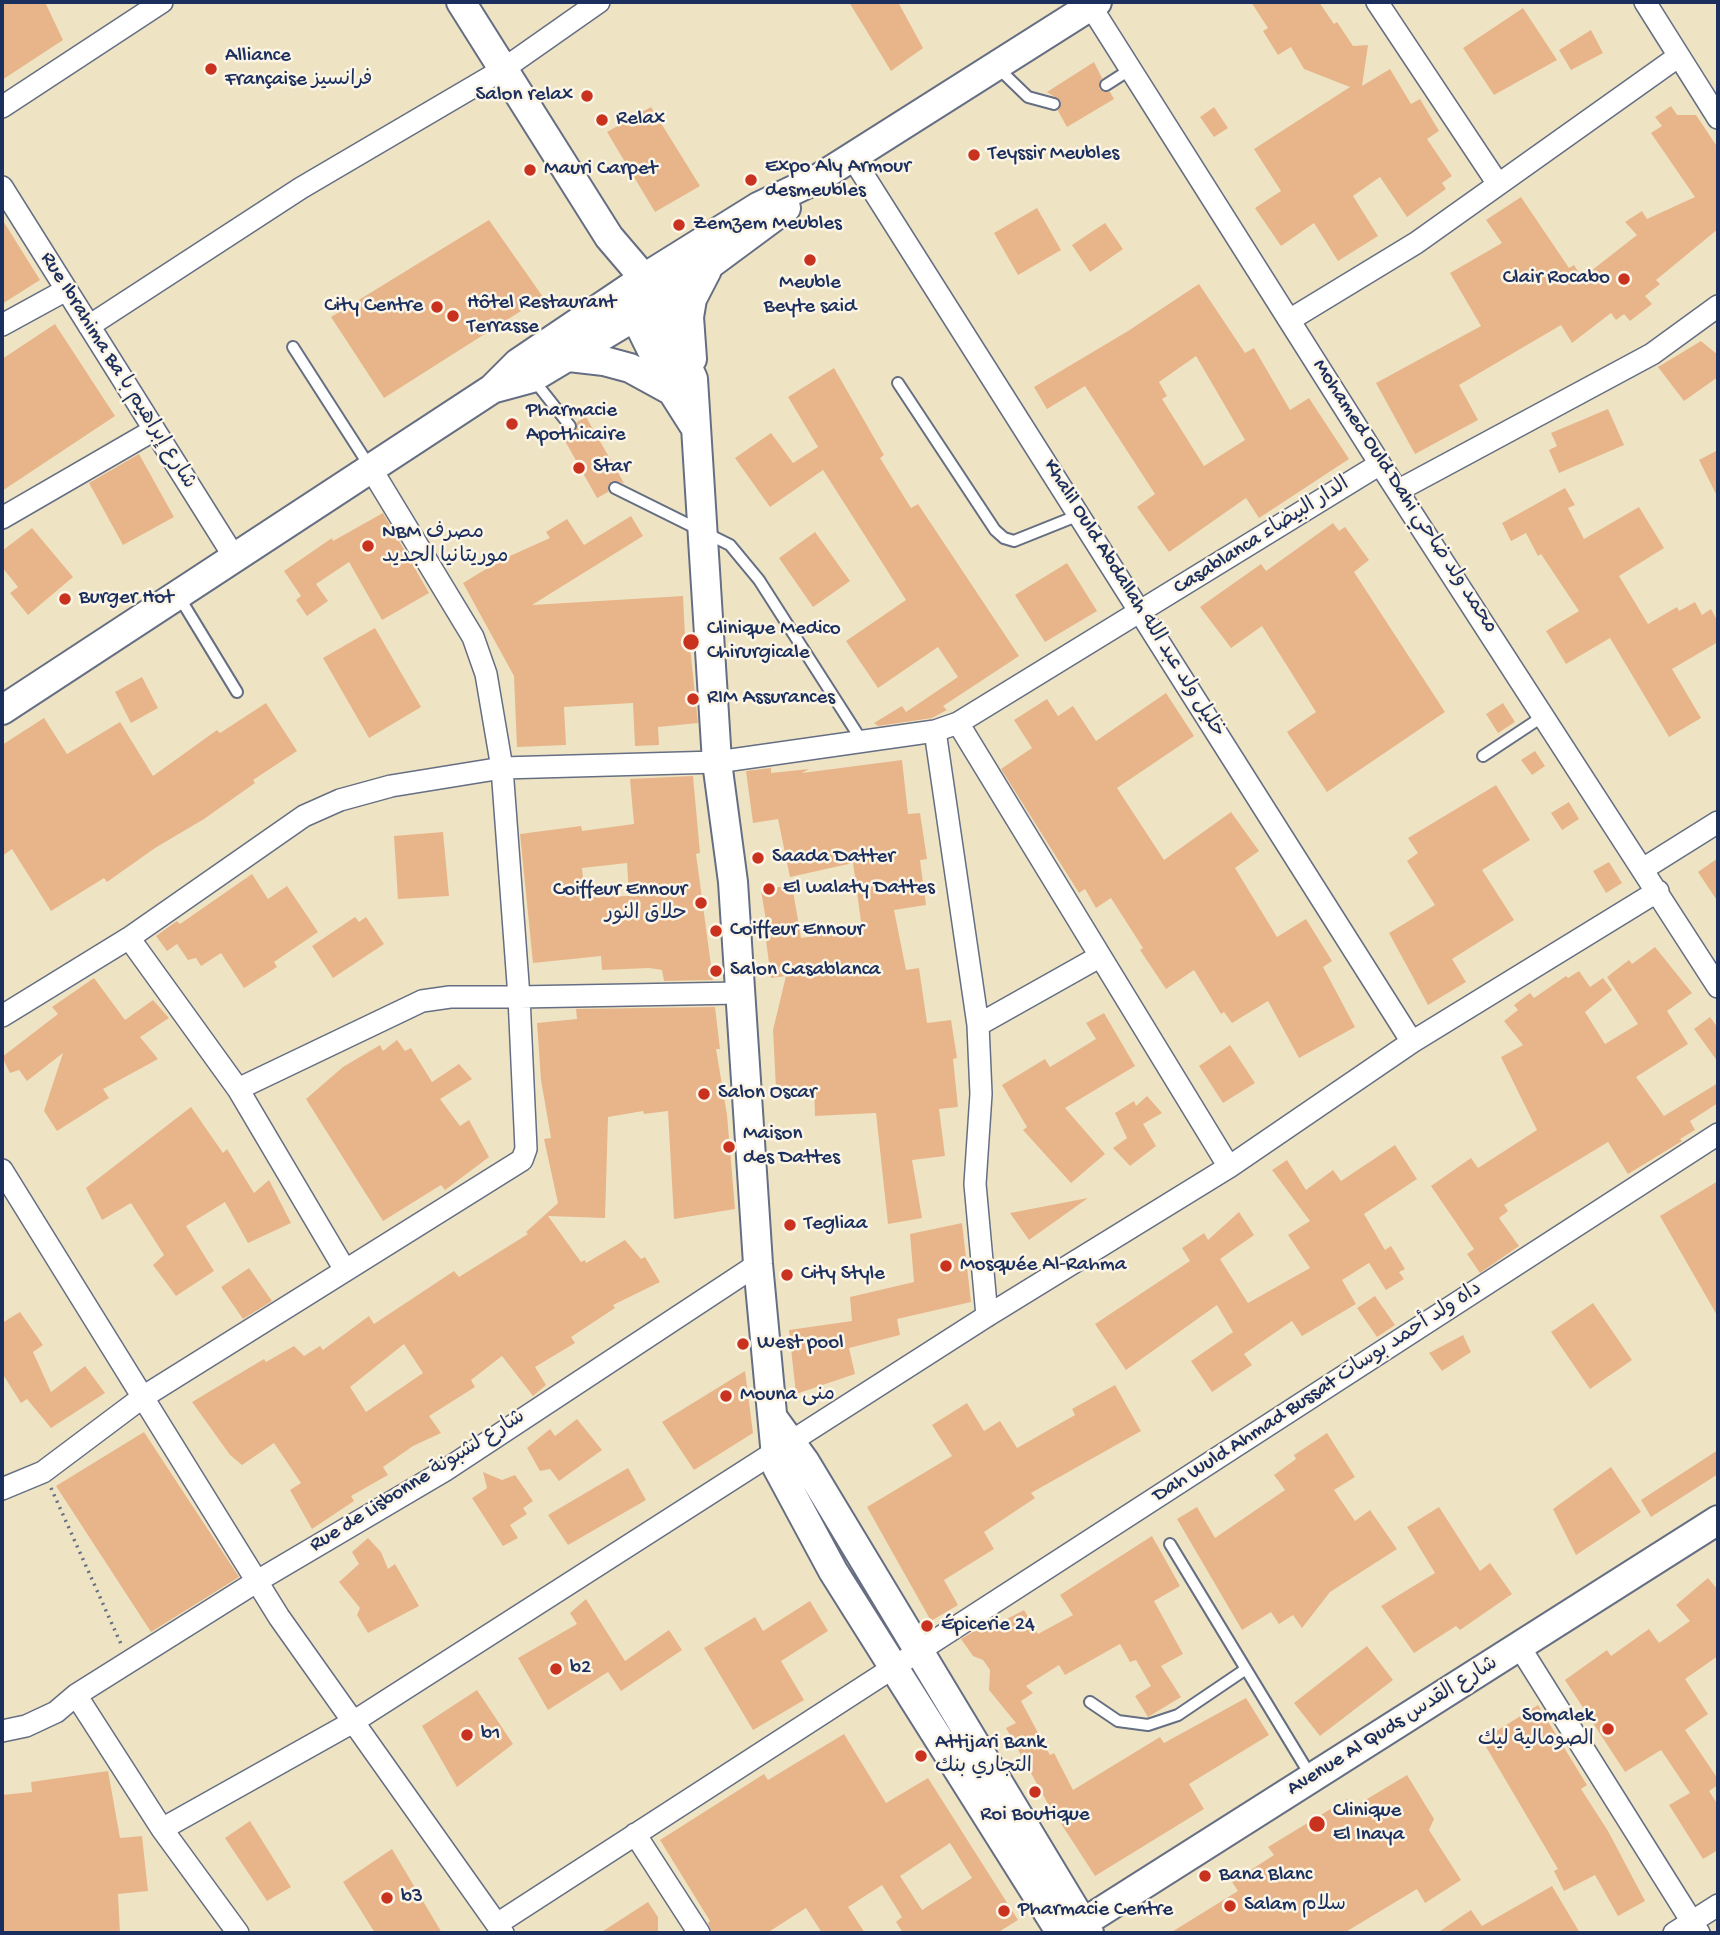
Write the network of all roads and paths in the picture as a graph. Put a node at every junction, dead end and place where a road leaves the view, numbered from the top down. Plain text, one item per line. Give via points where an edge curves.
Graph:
1 (162, 2) edge
2 (461, 2) edge
3 (599, 2) edge
4 (1377, 2) edge
5 (1645, 2) edge
6 (1092, 3) edge
7 (1679, 56) junction
8 (996, 66) junction
9 (1131, 69) junction
10 (502, 70) junction
11 (1106, 85) dead end
12 (1054, 104) dead end
13 (2, 107) edge
14 (1718, 118) edge
15 (852, 157) junction
16 (819, 178) junction
17 (1498, 184) junction
18 (2, 187) edge
19 (709, 267) junction
20 (66, 290) junction
21 (640, 297) junction
22 (1718, 306) edge
23 (1291, 319) junction
24 (2, 325) edge
25 (89, 326) junction
26 (293, 347) dead end
27 (569, 357) junction
28 (532, 378) junction
29 (898, 383) dead end
30 (682, 385) junction
31 (492, 389) junction
32 (570, 426) dead end
33 (154, 430) junction
34 (1380, 464) junction
35 (370, 467) junction
36 (615, 488) dead end
37 (1399, 490) junction
38 (1079, 515) junction
39 (2, 518) edge
40 (703, 529) junction
41 (233, 555) junction
42 (178, 595) junction
43 (1141, 612) junction
44 (237, 692) dead end
45 (2, 710) edge
46 (1545, 715) junction
47 (958, 723) junction
48 (935, 731) junction
49 (862, 741) junction
50 (1483, 756) dead end
51 (717, 762) junction
52 (502, 768) junction
53 (1718, 822) edge
54 (1643, 869) junction
55 (1658, 891) junction
56 (129, 938) junction
57 (1099, 957) junction
58 (1718, 987) edge
59 (739, 993) junction
60 (519, 997) junction
61 (2, 1016) edge
62 (978, 1025) junction
63 (1412, 1042) junction
64 (238, 1088) junction
65 (1718, 1134) edge
66 (1229, 1167) junction
67 (2, 1170) edge
68 (758, 1264) junction
69 (345, 1270) junction
70 (987, 1315) junction
71 (143, 1397) junction
72 (783, 1448) junction
73 (43, 1472) junction
74 (2, 1489) edge
75 (1718, 1520) edge
76 (1170, 1544) dead end
77 (259, 1580) junction
78 (1519, 1646) junction
79 (917, 1651) junction
80 (129, 1662) junction
81 (893, 1666) junction
82 (1246, 1669) junction
83 (76, 1695) junction
84 (1090, 1702) dead end
85 (353, 1722) junction
86 (2, 1731) edge
87 (1312, 1778) junction
88 (162, 1829) junction
89 (635, 1833) junction
90 (1718, 1905) edge
91 (500, 1929) edge
92 (1689, 1929) edge
93 (1075, 1931) edge
94 (239, 1933) edge
95 (699, 1933) edge

1 - 13 street
2 - 10 street
3 - 10 street
4 - 17 street
5 - 7 street
6 - 8 street
6 - 9 street, Mohamed Ould Dahi محمد ولد ضاحي
7 - 14 street
7 - 17 street
8 - 12 lane via 1028,97
8 - 15 street
9 - 11 lane
9 - 23 street, Mohamed Ould Dahi محمد ولد ضاحي
10 - 21 street via 609,237
10 - 25 street via 301,188
15 - 16 street
15 - 38 street, Khalil Ould Abdallah خليل ولد عبد الله
16 - 19 street
16 - 21 street via 758,207
17 - 23 street via 1369,274
18 - 20 street, Rue Ibrahima Ba شارع إبراهيم با
19 - 21 street
19 - 30 street via 692,299
20 - 24 street
20 - 25 street, Rue Ibrahima Ba شارع إبراهيم با
21 - 27 street
21 - 30 street
21 - 31 street via 518,363
22 - 37 street via 1652,354
23 - 34 street, Mohamed Ould Dahi محمد ولد ضاحي
25 - 33 street, Rue Ibrahima Ba شارع إبراهيم با
26 - 35 lane
27 - 28 street
27 - 30 street via 604,360
28 - 31 street
28 - 32 lane
29 - 38 lane via 1004,538 1014,541
30 - 40 street via 695,427
31 - 35 street
33 - 39 street
33 - 41 street, Rue Ibrahima Ba شارع إبراهيم با
34 - 37 street, Mohamed Ould Dahi محمد ولد ضاحي
34 - 43 street, Casablanca الدار البيضاء
35 - 41 street
35 - 52 street via 473,637 486,674
36 - 40 lane
37 - 46 street, Mohamed Ould Dahi محمد ولد ضاحي
38 - 43 street, Khalil Ould Abdallah خليل ولد عبد الله
40 - 49 lane via 730,545 759,580
40 - 51 street
41 - 42 street
42 - 44 lane
42 - 45 street
43 - 47 street, Casablanca الدار البيضاء
43 - 63 street, Khalil Ould Abdallah خليل ولد عبد الله
46 - 50 lane
46 - 54 street, Mohamed Ould Dahi محمد ولد ضاحي
47 - 48 street, Casablanca الدار البيضاء
47 - 57 street
48 - 49 street, Casablanca الدار البيضاء
48 - 62 street
49 - 51 street, Casablanca الدار البيضاء
51 - 52 street, Casablanca الدار البيضاء
51 - 59 street via 733,882
52 - 56 street, Casablanca الدار البيضاء via 391,786 340,800 316,811
52 - 60 street
53 - 54 street
54 - 55 street, Mohamed Ould Dahi محمد ولد ضاحي
55 - 58 street, Mohamed Ould Dahi محمد ولد ضاحي
55 - 63 street
56 - 61 street, Casablanca الدار البيضاء
56 - 64 street
57 - 62 street
57 - 66 street
59 - 60 street
59 - 68 street
60 - 64 street via 422,1001
60 - 69 street via 526,1149 522,1160
62 - 70 street via 981,1094 975,1184
63 - 66 street
64 - 69 street
65 - 79 street, Dah Wuld Ahmad Bussat داه ولد أحمد بوسات
66 - 70 street
67 - 71 street
68 - 72 street via 768,1396
68 - 77 street, Rue de Lisbonne شارع لشبونة via 444,1471
69 - 71 street
70 - 72 street
71 - 73 street
71 - 77 street
72 - 79 street
72 - 81 street via 782,1480
72 - 85 street
73 - 74 street
73 - 80 path
75 - 78 street, Avenue Al Quds شارع القدس
76 - 82 lane
77 - 80 street, Rue de Lisbonne شارع لشبونة
77 - 85 street
78 - 87 street, Avenue Al Quds شارع القدس
78 - 92 street
79 - 81 street, Dah Wuld Ahmad Bussat داه ولد أحمد بوسات
79 - 93 street
80 - 83 street, Rue de Lisbonne شارع لشبونة
81 - 89 street, Dah Wuld Ahmad Bussat داه ولد أحمد بوسات
81 - 93 street
82 - 84 lane via 1178,1715 1148,1725 1118,1721
82 - 87 lane
83 - 86 street, Rue de Lisbonne شارع لشبونة via 56,1712
83 - 88 street
85 - 88 street
85 - 91 street
87 - 93 street, Avenue Al Quds شارع القدس
88 - 94 street
89 - 91 street, Dah Wuld Ahmad Bussat داه ولد أحمد بوسات
89 - 95 street
90 - 92 street

